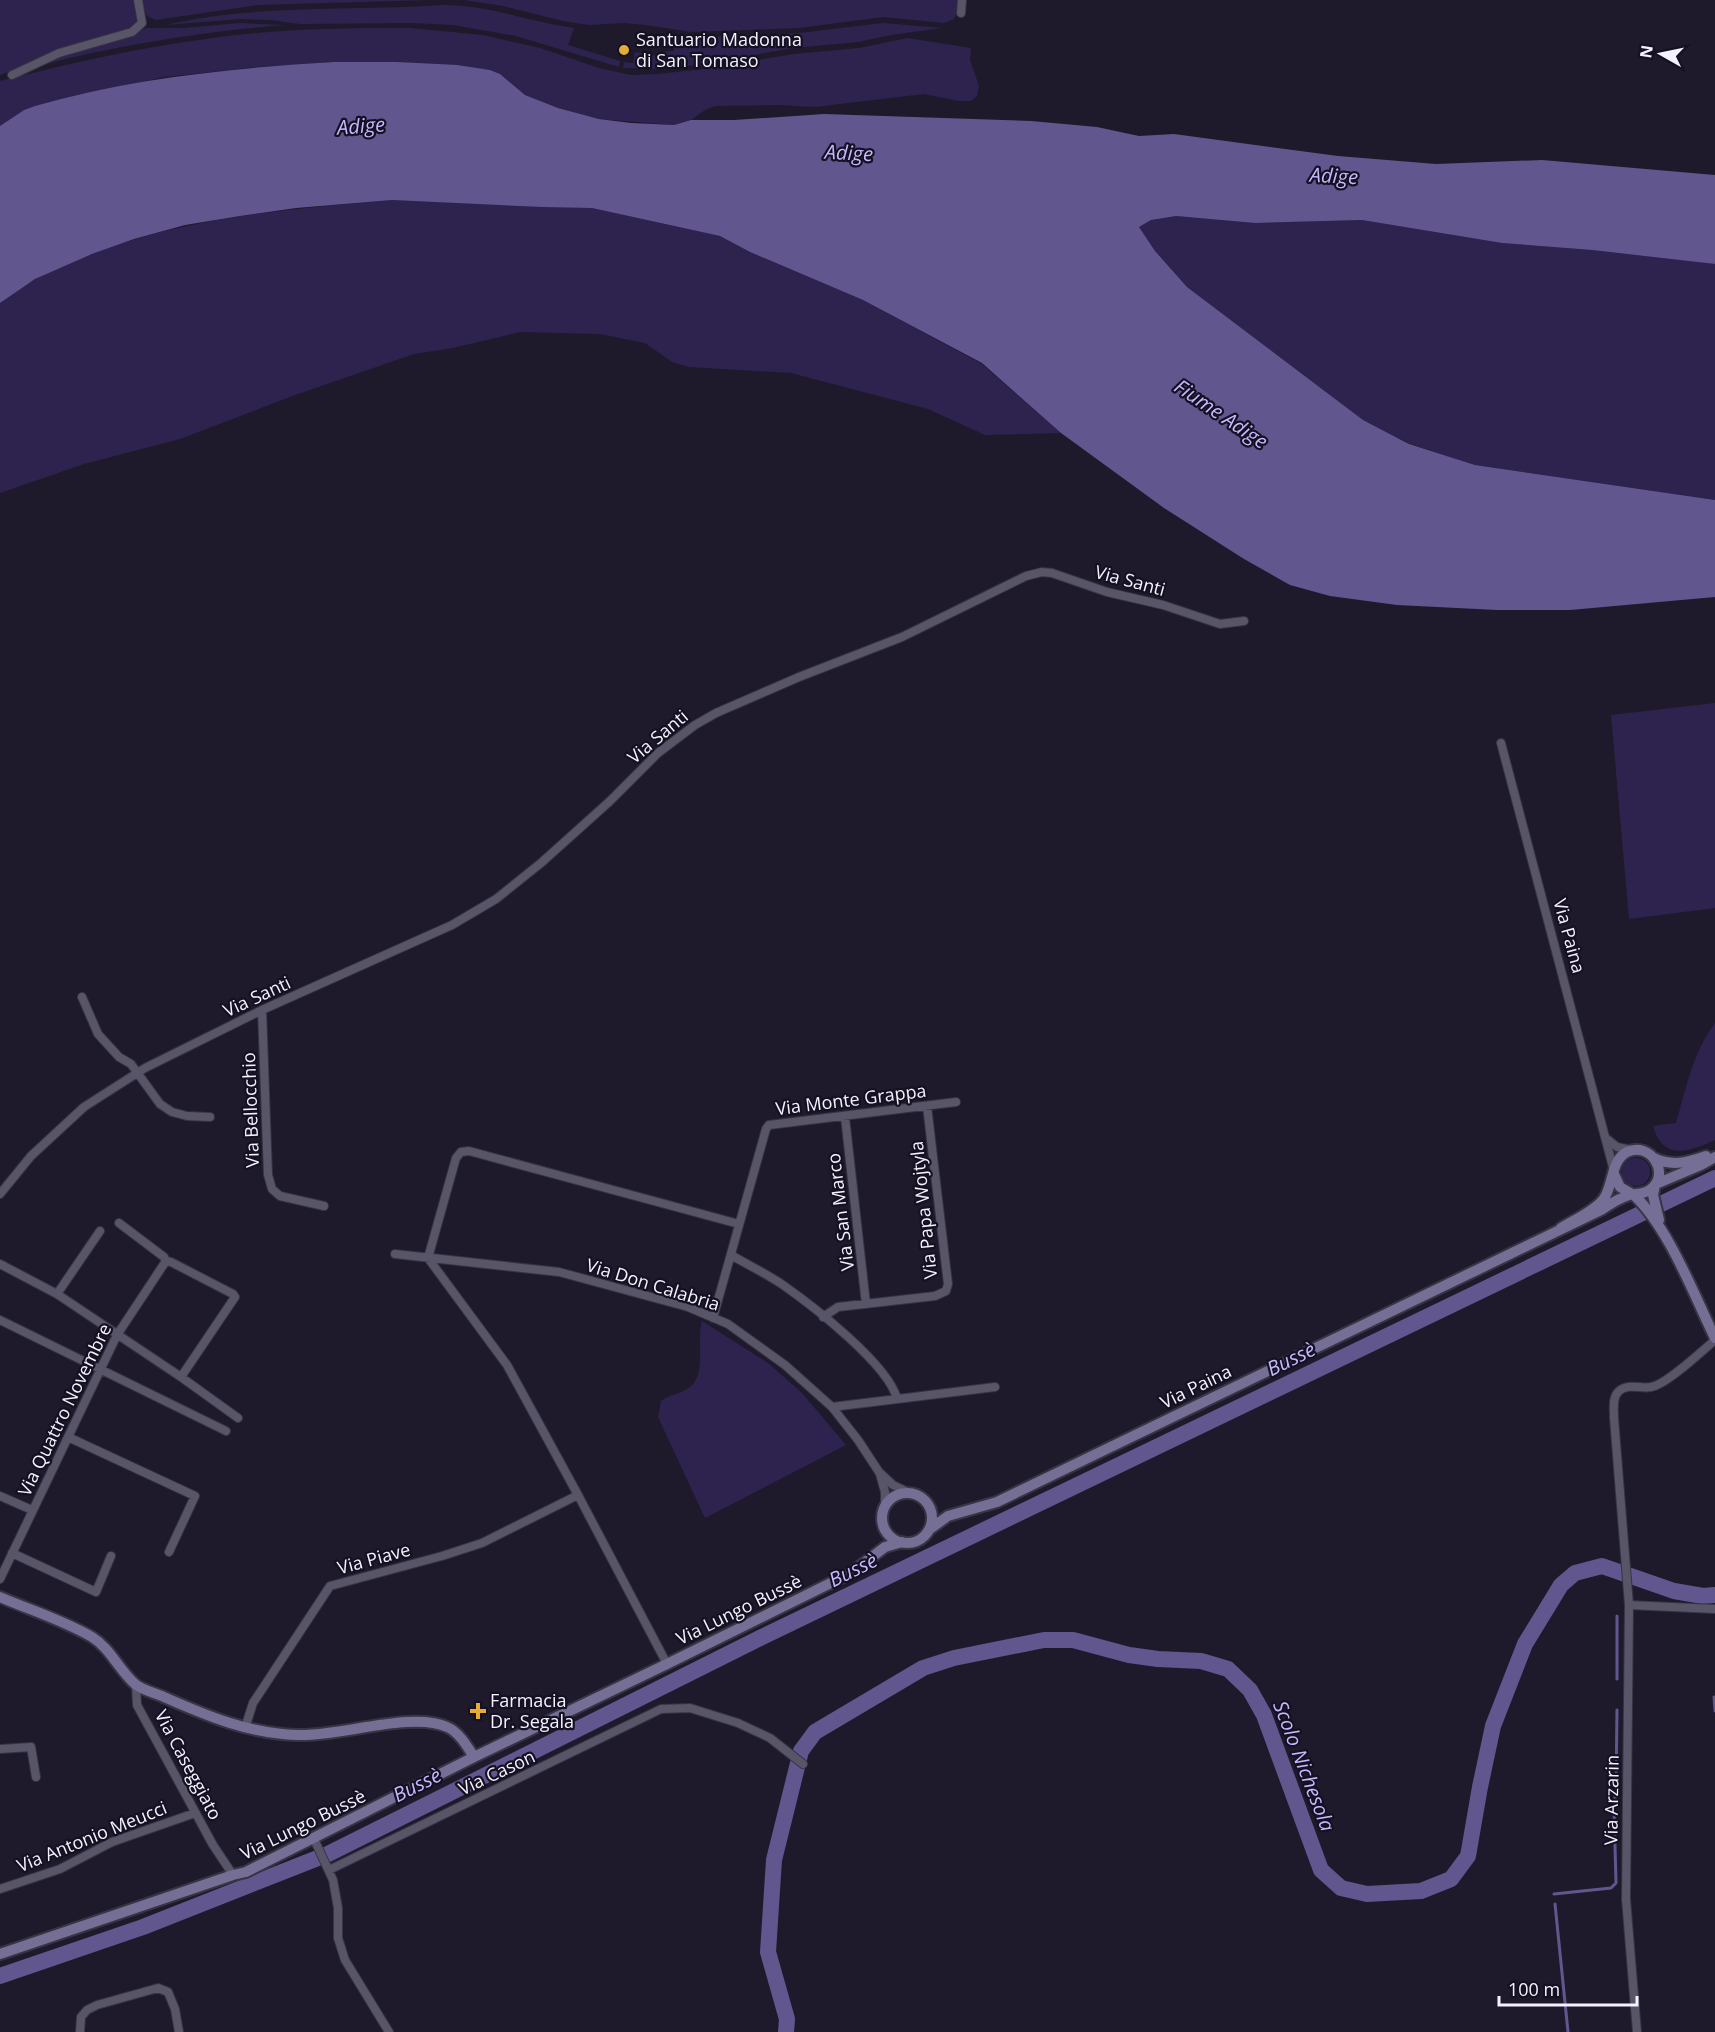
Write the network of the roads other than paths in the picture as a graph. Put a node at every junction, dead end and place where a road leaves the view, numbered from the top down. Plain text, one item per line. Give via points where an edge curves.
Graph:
1 (138, 0) edge
2 (962, 0) edge
3 (961, 13) dead end
4 (12, 75) dead end
5 (1244, 621) dead end
6 (1500, 743) dead end
7 (82, 997) dead end
8 (262, 1010) junction
9 (138, 1073) junction
10 (956, 1102) dead end
11 (927, 1106) junction
12 (845, 1117) junction
13 (210, 1118) dead end
14 (1606, 1138) junction
15 (1632, 1150) junction
16 (1715, 1155) edge
17 (1654, 1158) junction
18 (1614, 1172) junction
19 (1655, 1188) junction
20 (0, 1194) edge
21 (1634, 1196) junction
22 (324, 1206) dead end
23 (119, 1223) dead end
24 (739, 1224) junction
25 (1561, 1228) junction
26 (1661, 1229) junction
27 (100, 1231) dead end
28 (394, 1254) dead end
29 (730, 1256) junction
30 (428, 1258) junction
31 (166, 1261) junction
32 (0, 1264) edge
33 (57, 1294) junction
34 (867, 1304) junction
35 (823, 1317) junction
36 (713, 1318) junction
37 (0, 1320) edge
38 (117, 1335) junction
39 (1715, 1339) edge
40 (100, 1369) junction
41 (181, 1377) junction
42 (995, 1388) dead end
43 (897, 1399) junction
44 (832, 1407) junction
45 (238, 1418) dead end
46 (226, 1431) dead end
47 (68, 1437) junction
48 (879, 1472) junction
49 (910, 1493) junction
50 (0, 1496) edge
51 (578, 1496) junction
52 (929, 1505) junction
53 (885, 1506) junction
54 (973, 1509) junction
55 (32, 1510) junction
56 (884, 1526) junction
57 (930, 1529) junction
58 (902, 1542) junction
59 (169, 1552) dead end
60 (12, 1553) junction
61 (111, 1556) dead end
62 (864, 1563) junction
63 (0, 1579) edge
64 (0, 1597) edge
65 (1629, 1605) junction
66 (1715, 1609) edge
67 (667, 1665) junction
68 (136, 1685) junction
69 (245, 1728) junction
70 (0, 1749) edge
71 (474, 1757) junction
72 (803, 1764) dead end
73 (36, 1777) dead end
74 (195, 1813) junction
75 (314, 1839) junction
76 (329, 1870) junction
77 (232, 1875) junction
78 (0, 1889) edge
79 (0, 1954) edge
80 (80, 2032) edge
81 (179, 2032) edge
82 (389, 2032) edge
83 (1636, 2032) edge

1 - 4 street via 143,20 132,32 59,53
2 - 3 street
5 - 8 street, Via Santi via 1220,624 1052,573 1026,576 902,637 798,677 695,724 496,899 452,925
6 - 14 street, Via Paina
7 - 9 street via 98,1034
8 - 9 street, Via Santi
8 - 22 street, Via Bellocchio via 268,1175 272,1189 280,1196
9 - 13 street via 153,1097 172,1112
9 - 20 street, Via Santi via 84,1107 31,1156
10 - 11 street, Via Monte Grappa
11 - 12 street, Via Monte Grappa
11 - 34 street, Via Papa Wojtyla via 946,1291 935,1296
12 - 24 street, Via Monte Grappa via 769,1125
12 - 34 street, Via San Marco
14 - 15 street via 1617,1147
14 - 18 street, Via Paina
15 - 17 main road via 1645,1151
15 - 18 main road via 1620,1157
16 - 17 main road via 1675,1164
16 - 19 main road
17 - 19 main road via 1659,1171
18 - 21 main road via 1620,1187
18 - 25 main road via 1608,1192 1600,1202
19 - 21 main road
19 - 26 main road
21 - 25 main road
21 - 26 main road
23 - 31 street
24 - 29 street, Via Monte Grappa
24 - 30 street via 470,1151 461,1152 456,1158
25 - 54 main road, Via Paina via 997,1502
26 - 39 main road
27 - 33 street
28 - 30 street, Via Don Calabria
29 - 35 street via 783,1285
29 - 36 street, Via Monte Grappa
30 - 36 street, Via Don Calabria via 558,1272 688,1307
30 - 51 street via 507,1365
31 - 38 street, Via Quattro Novembre
31 - 41 street via 233,1294 234,1300
32 - 33 street
33 - 38 street
34 - 35 street, Via Papa Wojtyla via 838,1307
35 - 43 street via 882,1373
36 - 44 street, Via Don Calabria via 728,1324 785,1365
37 - 40 street
38 - 40 street, Via Quattro Novembre
38 - 41 street
39 - 65 street, Via Arzarin via 1653,1388 1628,1387 1617,1393 1614,1402
40 - 46 street
40 - 47 street, Via Quattro Novembre
41 - 45 street
42 - 43 street
43 - 44 street
44 - 48 street, Via Don Calabria
47 - 55 street, Via Quattro Novembre
47 - 59 street via 195,1496
48 - 49 street, Via Don Calabria
48 - 53 street, Via Don Calabria
49 - 52 main road
49 - 53 main road via 896,1496
50 - 55 street
51 - 67 street
51 - 69 street, Via Piave via 482,1543 330,1586 253,1703
52 - 54 main road, Via Paina
52 - 57 main road
53 - 56 main road
54 - 57 main road, Via Paina via 942,1519
55 - 60 street, Via Quattro Novembre
56 - 58 main road
56 - 62 main road, Via Lungo Bussè via 880,1540
57 - 58 main road via 918,1541
58 - 62 main road, Via Lungo Bussè via 885,1547
60 - 61 street via 96,1592
60 - 63 street, Via Quattro Novembre
62 - 67 main road, Via Lungo Bussè
64 - 68 main road, Via Caseggiato via 94,1638
65 - 66 street
65 - 83 street, Via Arzarin via 1626,1899
67 - 71 main road, Via Lungo Bussè
68 - 69 main road
68 - 74 street, Via Caseggiato via 137,1705
69 - 71 main road via 299,1735 430,1722 448,1727
70 - 73 street via 32,1747
71 - 75 main road, Via Lungo Bussè
72 - 76 street, Via Cason via 770,1738 738,1723 690,1708 661,1709
74 - 77 street, Via Caseggiato
74 - 78 street, Via Antonio Meucci via 112,1842 60,1869
75 - 76 street
75 - 77 main road, Via Lungo Bussè
76 - 82 street via 337,1900 338,1938 345,1959
77 - 79 main road, Via Lungo Bussè
80 - 81 street via 81,2017 87,2010 158,1988 168,1992

